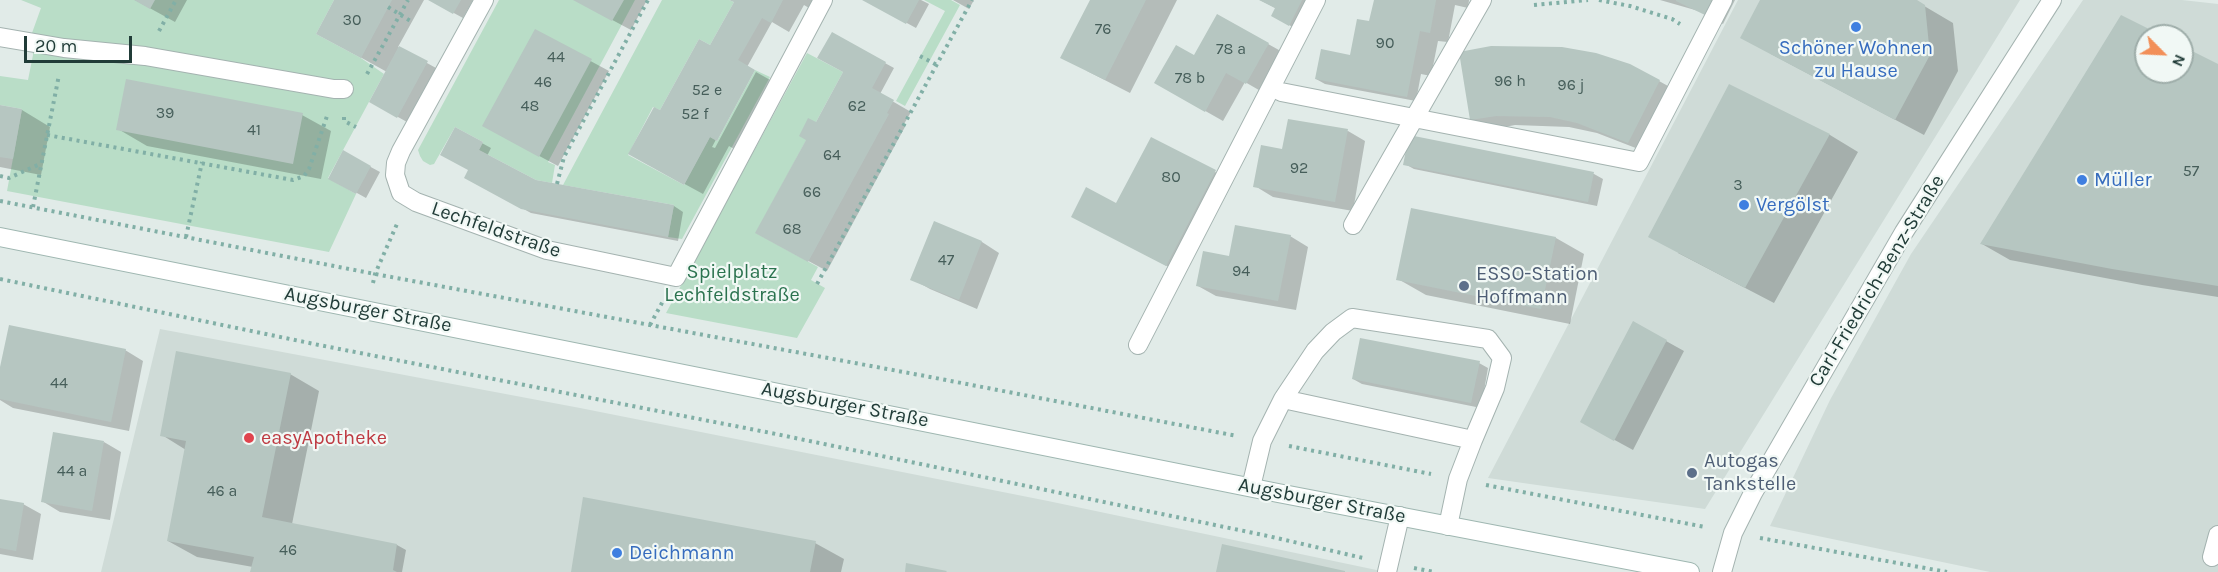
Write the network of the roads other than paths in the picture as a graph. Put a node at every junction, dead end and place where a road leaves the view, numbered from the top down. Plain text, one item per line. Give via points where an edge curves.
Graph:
1 (484, 0) edge
2 (823, 0) edge
3 (1316, 0) edge
4 (1482, 0) edge
5 (1723, 0) edge
6 (2052, 0) edge
7 (0, 37) edge
8 (339, 89) road end
9 (1281, 92) dead end
10 (1414, 118) junction
11 (1353, 225) dead end
12 (0, 237) edge
13 (1138, 345) dead end
14 (1283, 399) junction
15 (1473, 440) junction
16 (1251, 487) junction
17 (1400, 516) junction
18 (1448, 526) junction
19 (2218, 535) edge
20 (2212, 557) dead end
21 (1388, 568) edge
22 (1690, 572) edge
23 (1722, 572) edge

1 - 2 main road, Lechfeldstraße via 399,157 395,175 401,193 547,250 676,277
3 - 13 main road
4 - 10 main road
5 - 10 main road via 1640,162
6 - 23 main road, Carl-Friedrich-Benz-Straße via 1904,232 1753,493 1733,533
7 - 8 main road
9 - 10 main road
10 - 11 main road
12 - 16 main road, Augsburger Straße
14 - 15 main road
14 - 15 main road via 1316,351 1352,318 1488,339 1502,358 1496,388
14 - 16 main road via 1262,441
15 - 18 main road via 1458,479
16 - 17 main road, Augsburger Straße
17 - 18 main road, Augsburger Straße
17 - 21 main road
18 - 22 main road, Augsburger Straße
19 - 20 main road

